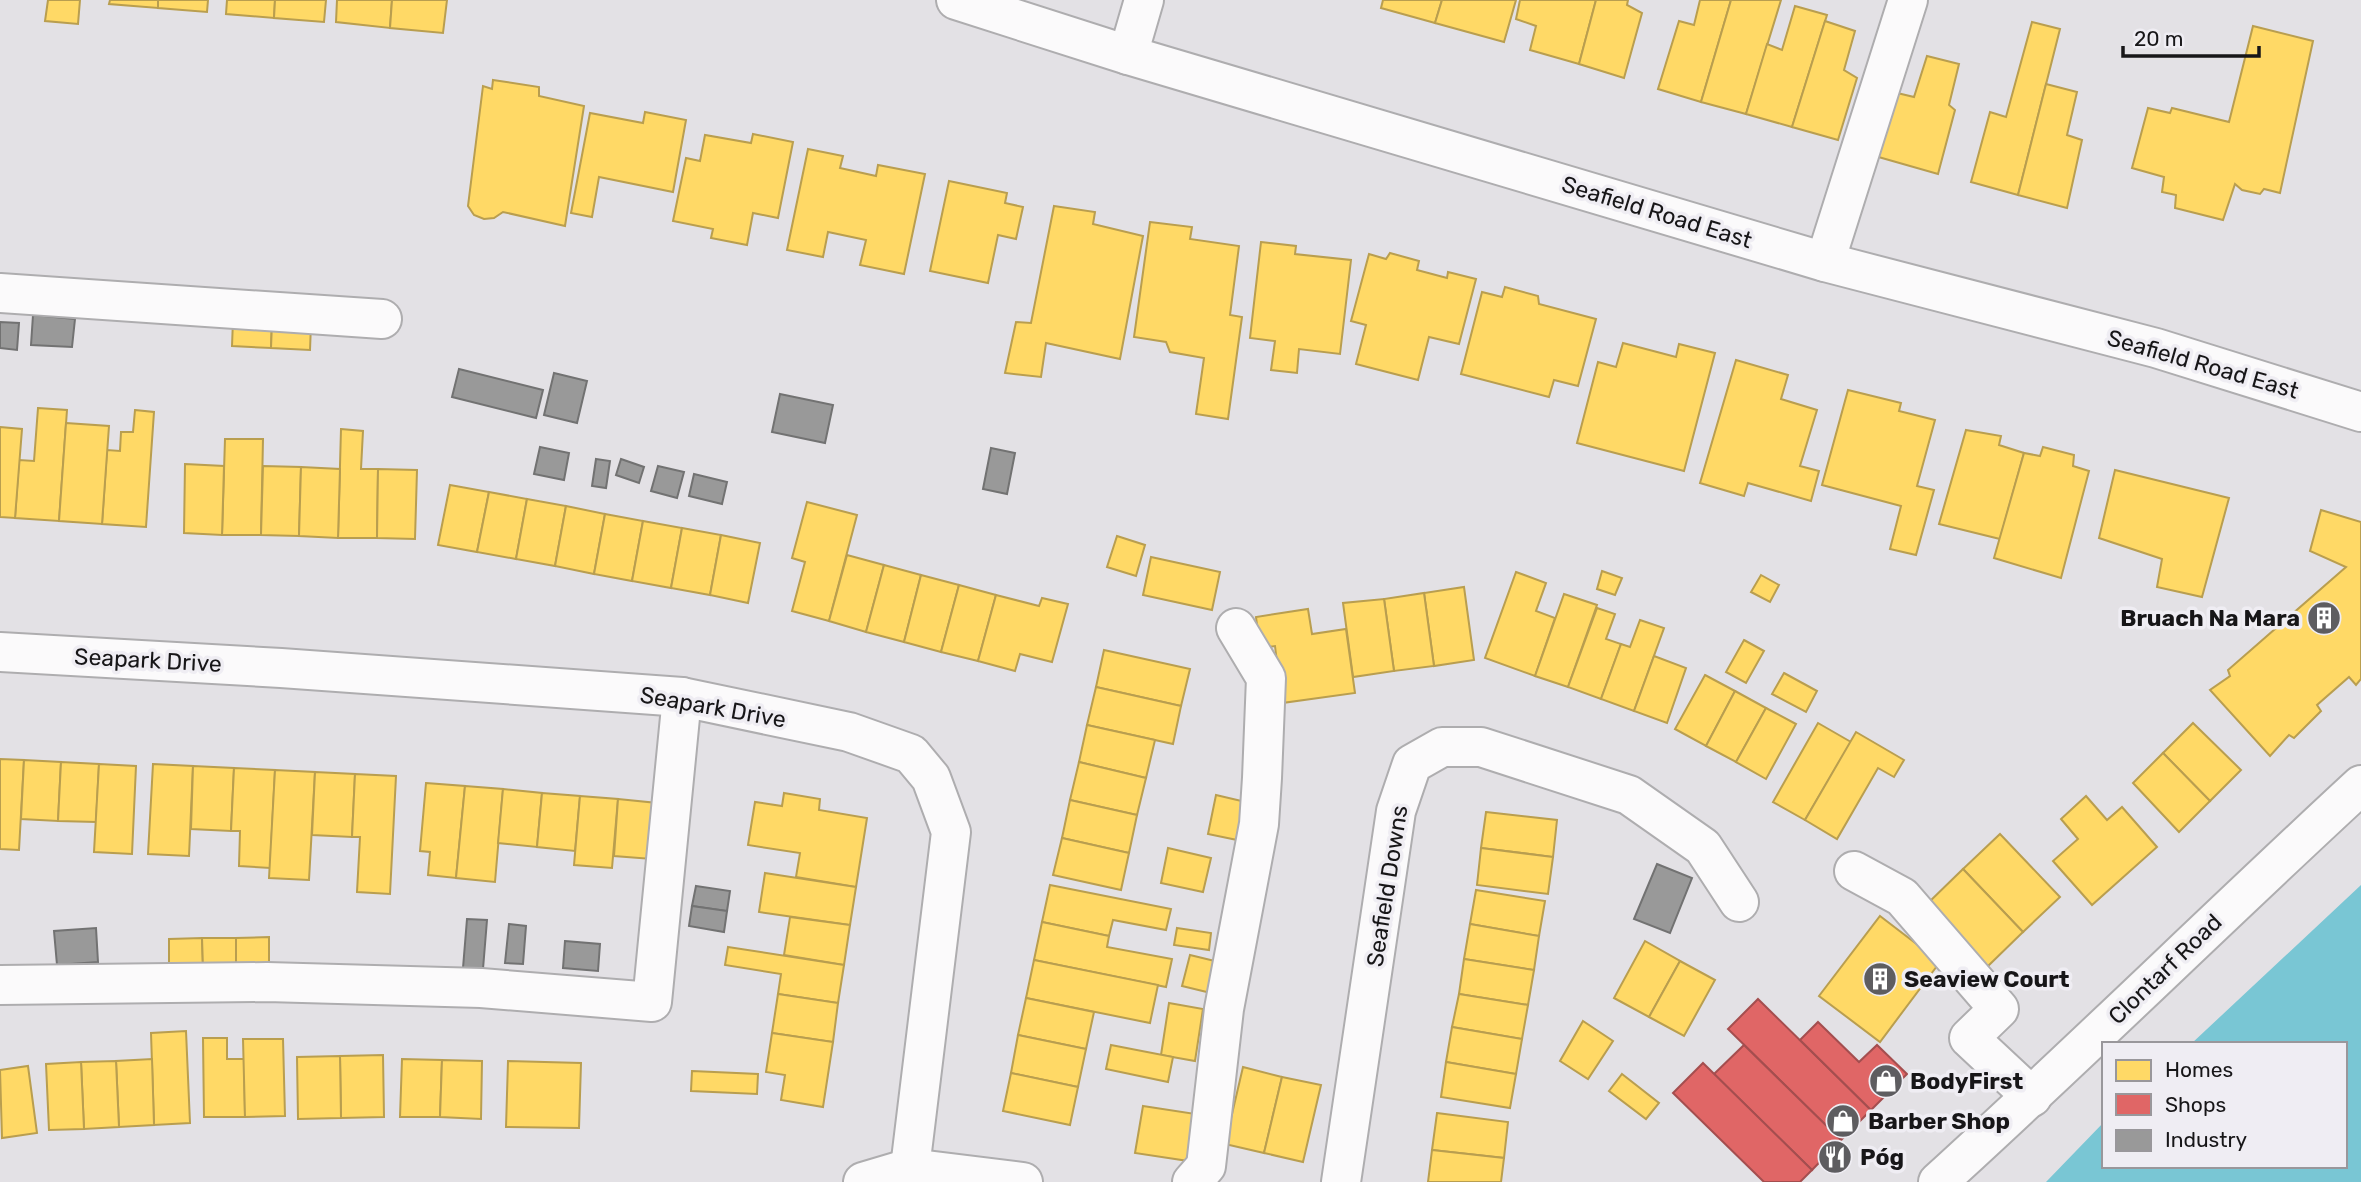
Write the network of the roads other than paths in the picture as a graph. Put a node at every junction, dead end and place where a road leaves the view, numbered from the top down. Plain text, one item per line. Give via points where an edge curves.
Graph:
1 (956, 0) edge
2 (1144, 0) edge
3 (1908, 0) edge
4 (1128, 55) junction
5 (1825, 262) junction
6 (0, 293) edge
7 (382, 319) dead end
8 (2361, 412) edge
9 (1236, 628) dead end
10 (0, 652) edge
11 (682, 697) junction
12 (2361, 785) edge
13 (1854, 871) dead end
14 (1739, 902) dead end
15 (0, 985) edge
16 (2032, 1097) junction
17 (910, 1168) junction
18 (863, 1182) edge
19 (1023, 1182) edge
20 (1192, 1182) edge
21 (1341, 1182) edge
22 (1938, 1182) edge

1 - 4 street, Seafield Road East
2 - 4 street
3 - 5 street
4 - 5 street, Seafield Road East
5 - 8 street, Seafield Road East via 2156,348
6 - 7 street
9 - 20 street via 1266,678 1262,790 1224,1009 1206,1166
10 - 11 street, Seapark Drive
11 - 15 street via 652,1002 481,988 267,982
11 - 17 street, Seapark Drive via 849,732 911,754 931,778 951,832
12 - 16 street, Clontarf Road
13 - 16 street via 1902,897 1998,1009 1969,1038
14 - 21 street, Seafield Downs via 1703,847 1629,795 1481,747 1442,747 1412,764 1396,811
16 - 22 street, Clontarf Road
17 - 18 street
17 - 19 street

